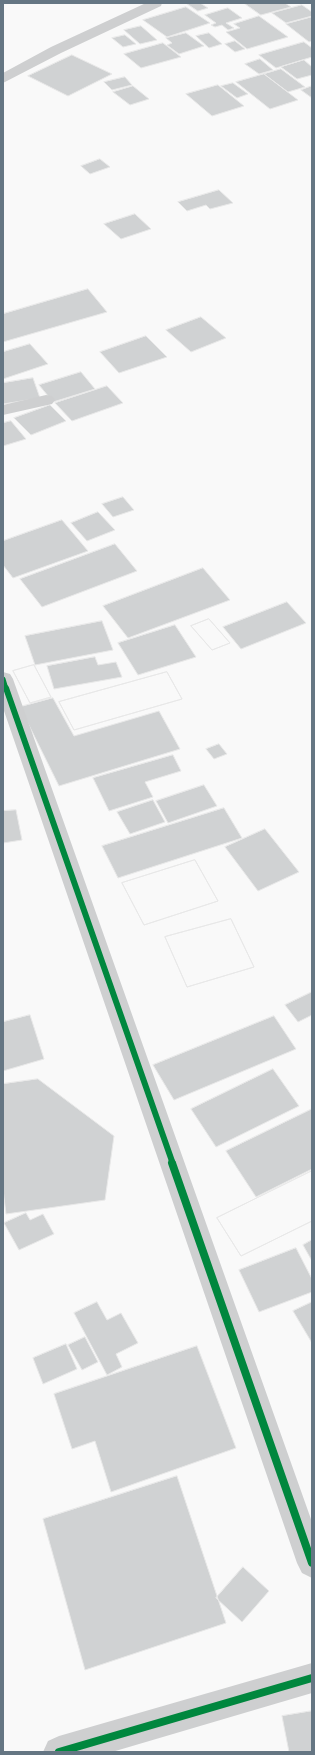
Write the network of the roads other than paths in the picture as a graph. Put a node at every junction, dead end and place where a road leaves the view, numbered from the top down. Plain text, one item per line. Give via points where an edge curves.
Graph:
1 (156, 3) edge
2 (3, 80) edge
3 (46, 400) dead end
4 (3, 410) edge
5 (3, 679) edge
6 (312, 1563) edge
7 (312, 1678) edge
8 (59, 1752) edge

1 - 2 street via 56,50
3 - 4 street
5 - 6 street
7 - 8 street

